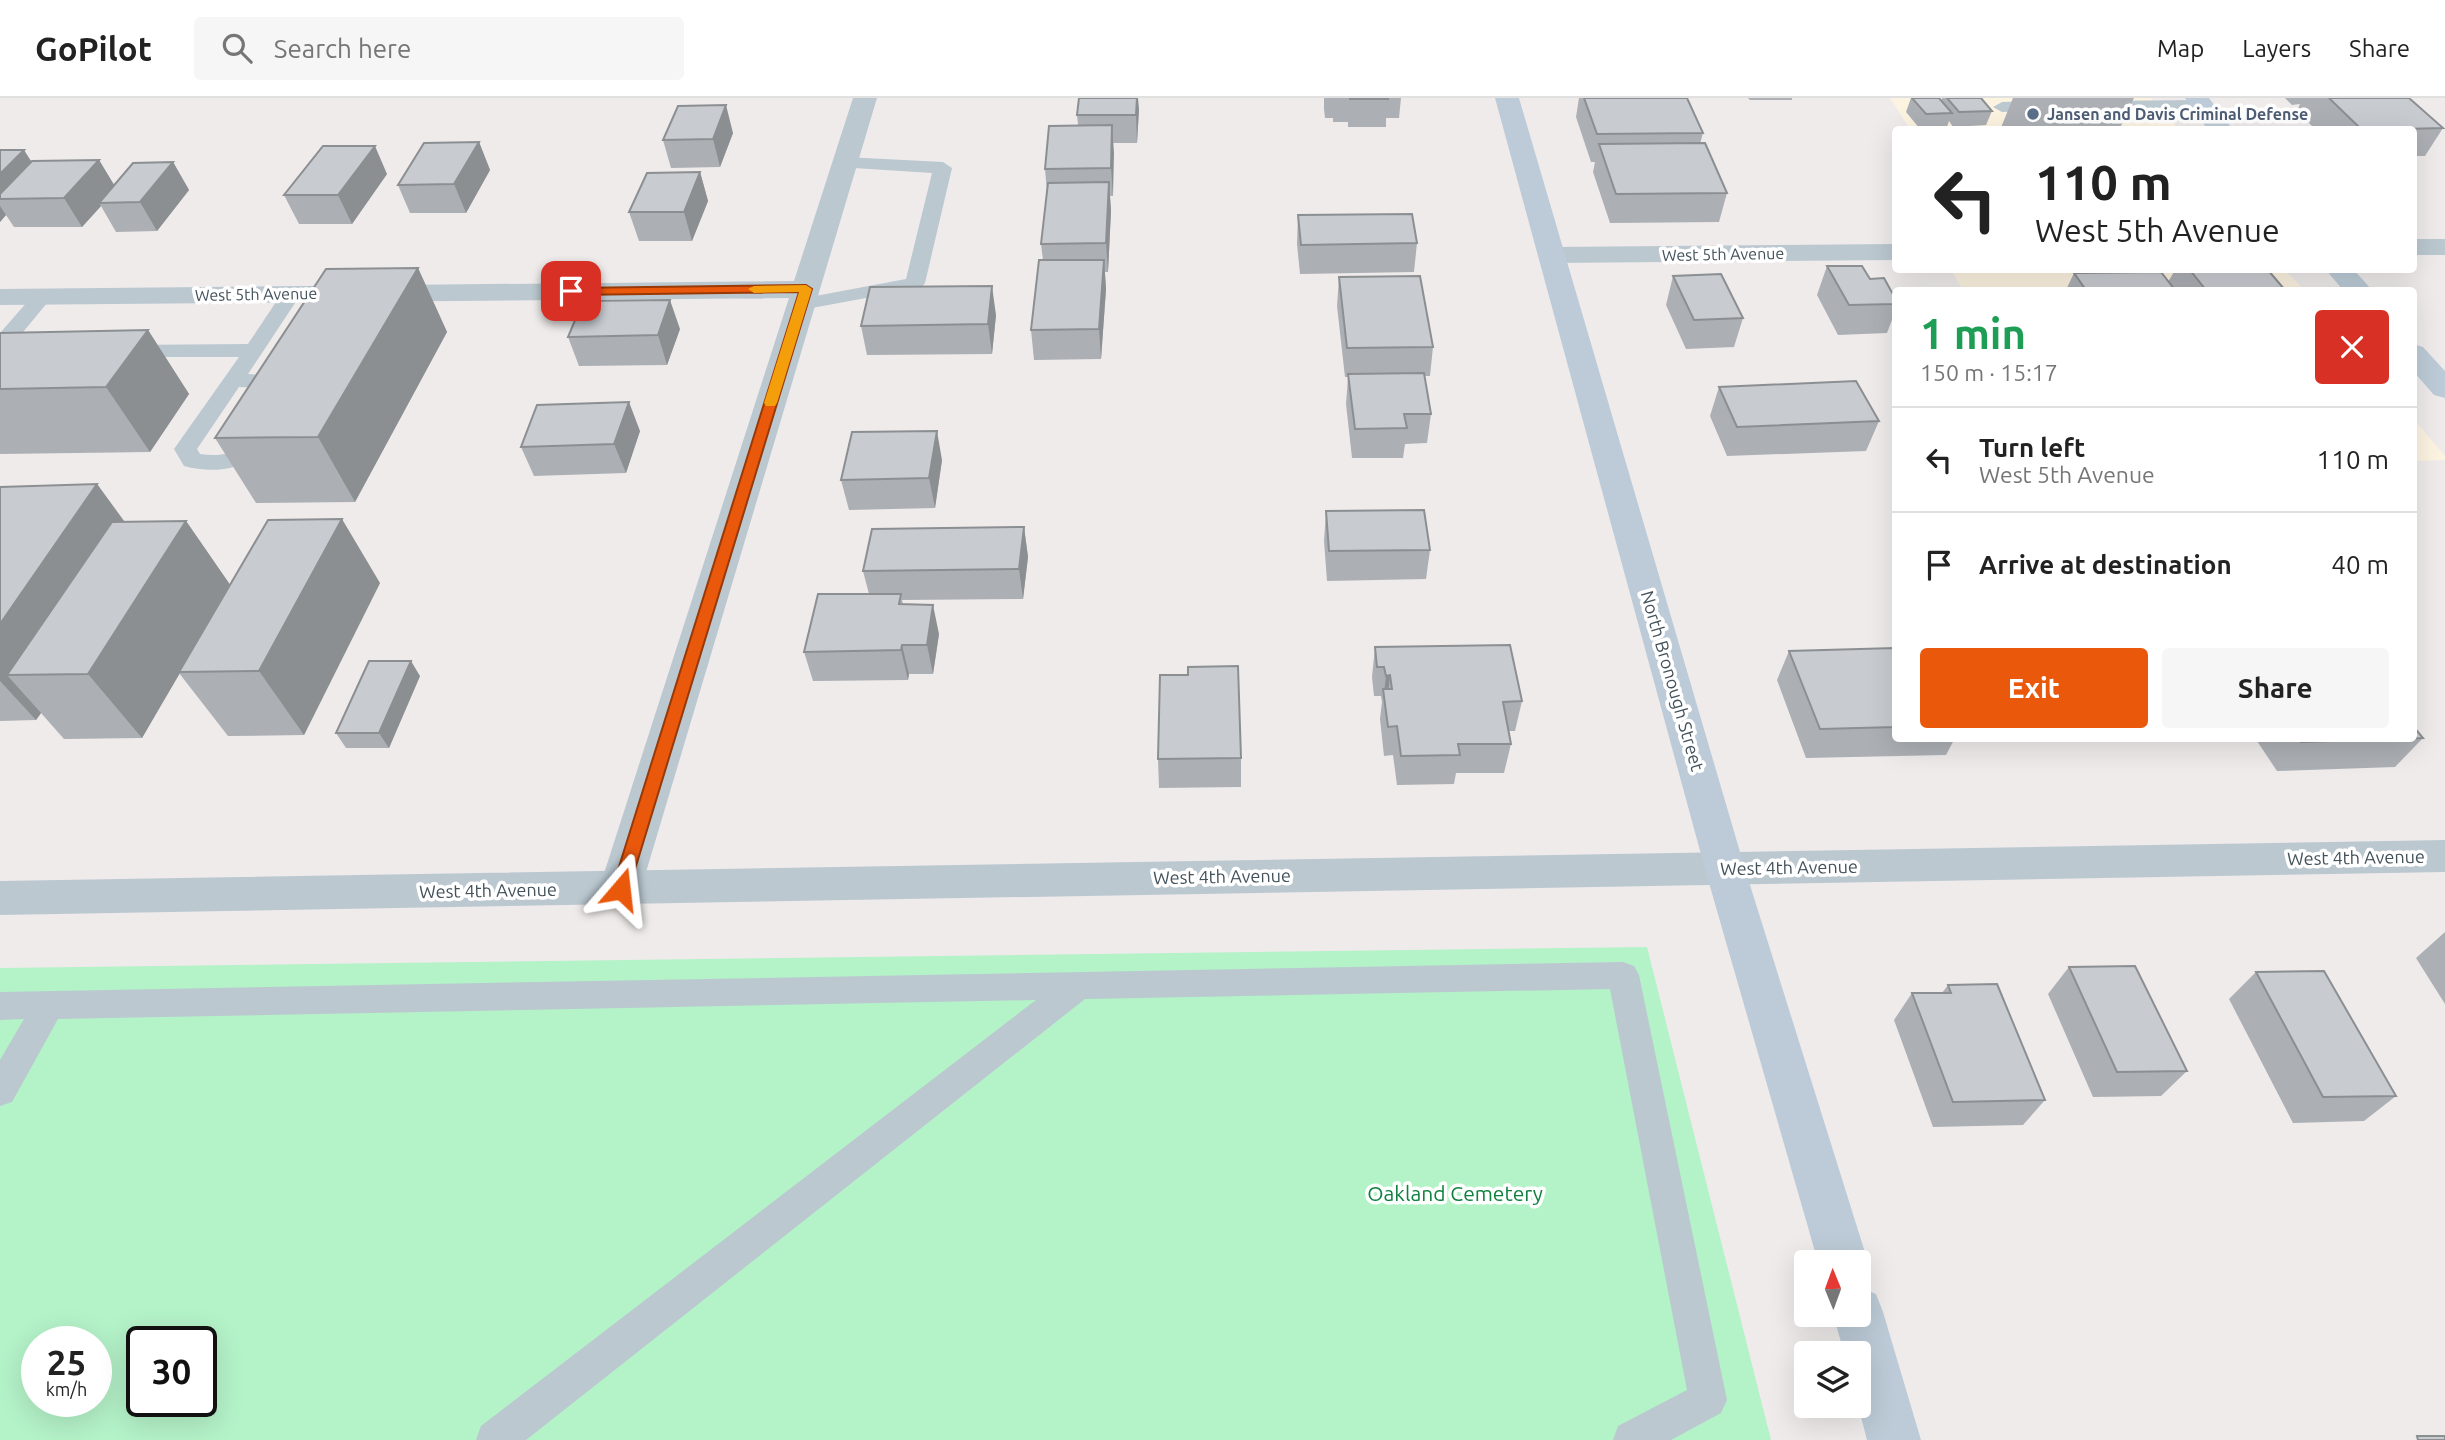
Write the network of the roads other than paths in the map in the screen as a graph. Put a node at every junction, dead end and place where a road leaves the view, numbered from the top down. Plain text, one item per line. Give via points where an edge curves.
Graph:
1 (865, 98) edge
2 (1507, 98) edge
3 (2196, 100) edge
4 (2002, 107) dead end
5 (2218, 126) edge
6 (845, 163) junction
7 (2417, 247) edge
8 (2445, 247) edge
9 (1892, 252) edge
10 (1552, 255) junction
11 (2342, 273) edge
12 (2355, 287) edge
13 (292, 294) junction
14 (804, 296) junction
15 (0, 297) edge
16 (42, 297) junction
17 (254, 350) junction
18 (104, 352) edge
19 (36, 353) edge
20 (2417, 358) edge
21 (233, 380) junction
22 (2445, 389) edge
23 (2445, 856) edge
24 (1725, 869) junction
25 (621, 889) junction
26 (0, 898) edge
27 (1079, 985) junction
28 (49, 1005) junction
29 (0, 1006) edge
30 (0, 1091) edge
31 (1839, 1250) edge
32 (1862, 1327) edge
33 (495, 1440) edge
34 (1632, 1440) edge
35 (1894, 1440) edge

1 - 6 street
2 - 10 main road, North Bronough Street
3 - 4 lane
3 - 5 main road
6 - 14 street
6 - 14 lane via 943,168 915,283
7 - 8 street
9 - 10 street, West 5th Avenue
10 - 24 main road, North Bronough Street
11 - 12 main road
13 - 14 street, West 5th Avenue
13 - 16 street, West 5th Avenue
13 - 17 lane
14 - 25 street
15 - 16 street, West 5th Avenue
16 - 19 lane via 3,343 9,353
17 - 18 lane
17 - 21 lane
20 - 22 main road
21 - 21 lane via 185,449 192,461 215,464 253,450 288,393 266,382
23 - 24 street, West 4th Avenue
24 - 25 street, West 4th Avenue
24 - 31 main road, North Bronough Street
25 - 26 street, West 4th Avenue
27 - 28 lane
27 - 33 lane
27 - 34 lane via 1623,975 1708,1399
28 - 29 lane
28 - 30 lane
32 - 35 main road

